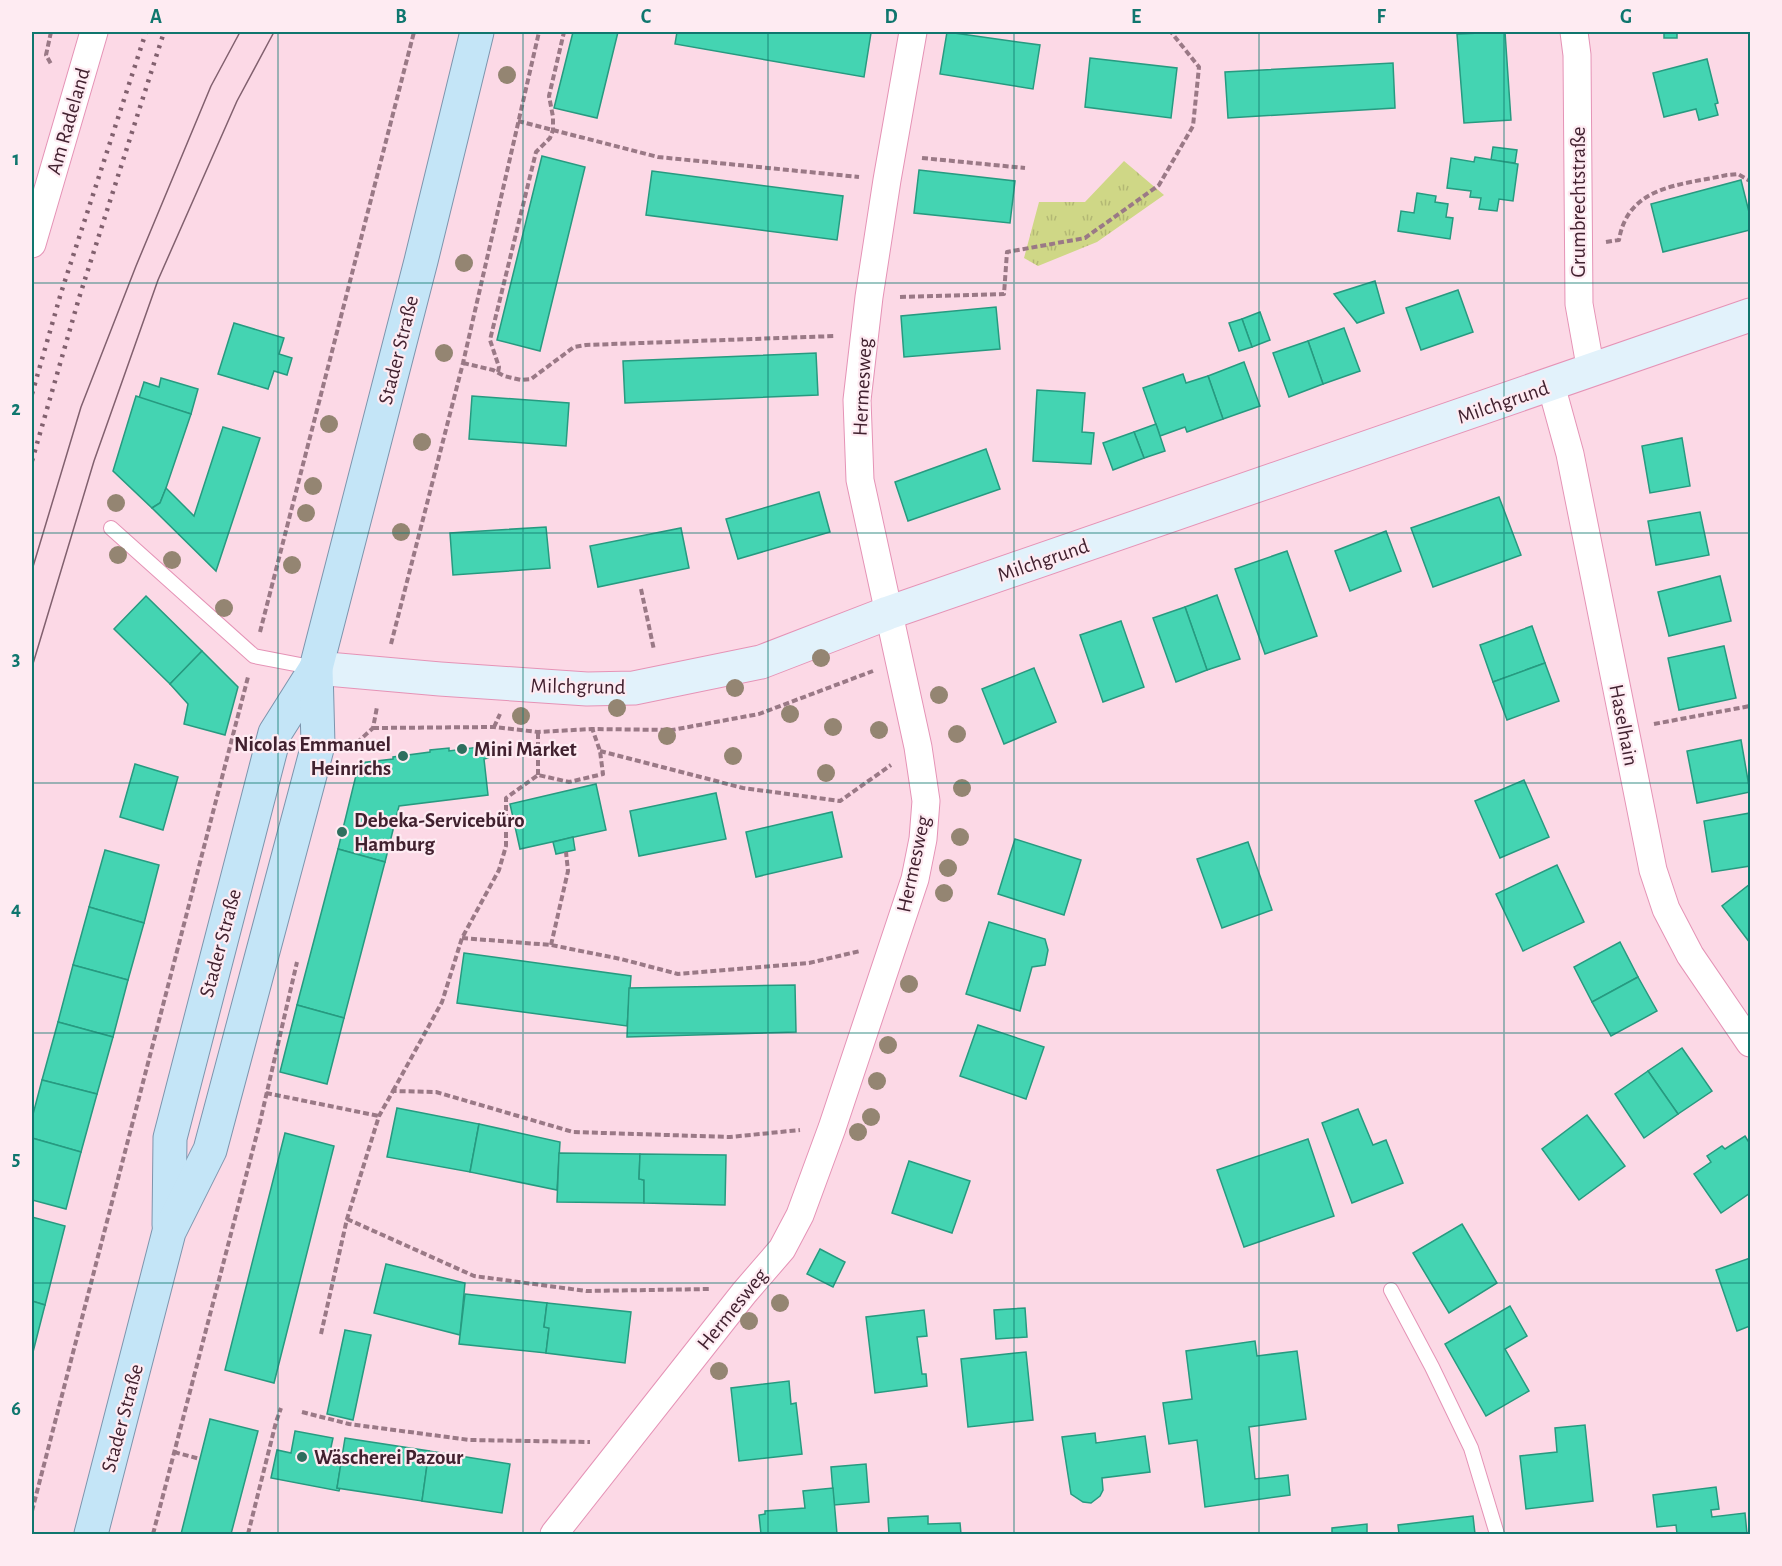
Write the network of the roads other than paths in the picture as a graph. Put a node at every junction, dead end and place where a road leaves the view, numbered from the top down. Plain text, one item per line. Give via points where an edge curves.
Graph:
1 (94, 32) edge
2 (477, 32) edge
3 (913, 32) edge
4 (1574, 32) edge
5 (32, 244) edge
6 (1750, 315) edge
7 (1591, 371) junction
8 (1551, 385) junction
9 (111, 528) dead end
10 (888, 613) junction
11 (316, 668) junction
12 (1750, 1043) edge
13 (169, 1232) junction
14 (1391, 1290) dead end
15 (91, 1534) edge
16 (554, 1534) edge
17 (1497, 1534) edge

1 - 5 street, Am Radeland
2 - 11 main road, Stader Straße
3 - 10 street, Hermesweg via 869,297 857,400 860,480
4 - 7 street, Grumbrechtstraße via 1579,304
6 - 7 street, Milchgrund
7 - 8 street, Milchgrund
8 - 10 street, Milchgrund
8 - 12 street, Haselhain via 1570,454 1653,870 1666,909 1690,956
9 - 11 lane via 254,656
10 - 11 street, Milchgrund via 761,662 634,688 587,689
10 - 16 street, Hermesweg via 918,747 926,801 923,839 915,879 832,1128 800,1215 782,1250
11 - 13 main road, Stader Straße via 318,745 210,1150
11 - 13 main road, Stader Straße via 275,733 170,1138
13 - 15 main road, Stader Straße
14 - 17 lane via 1471,1448

